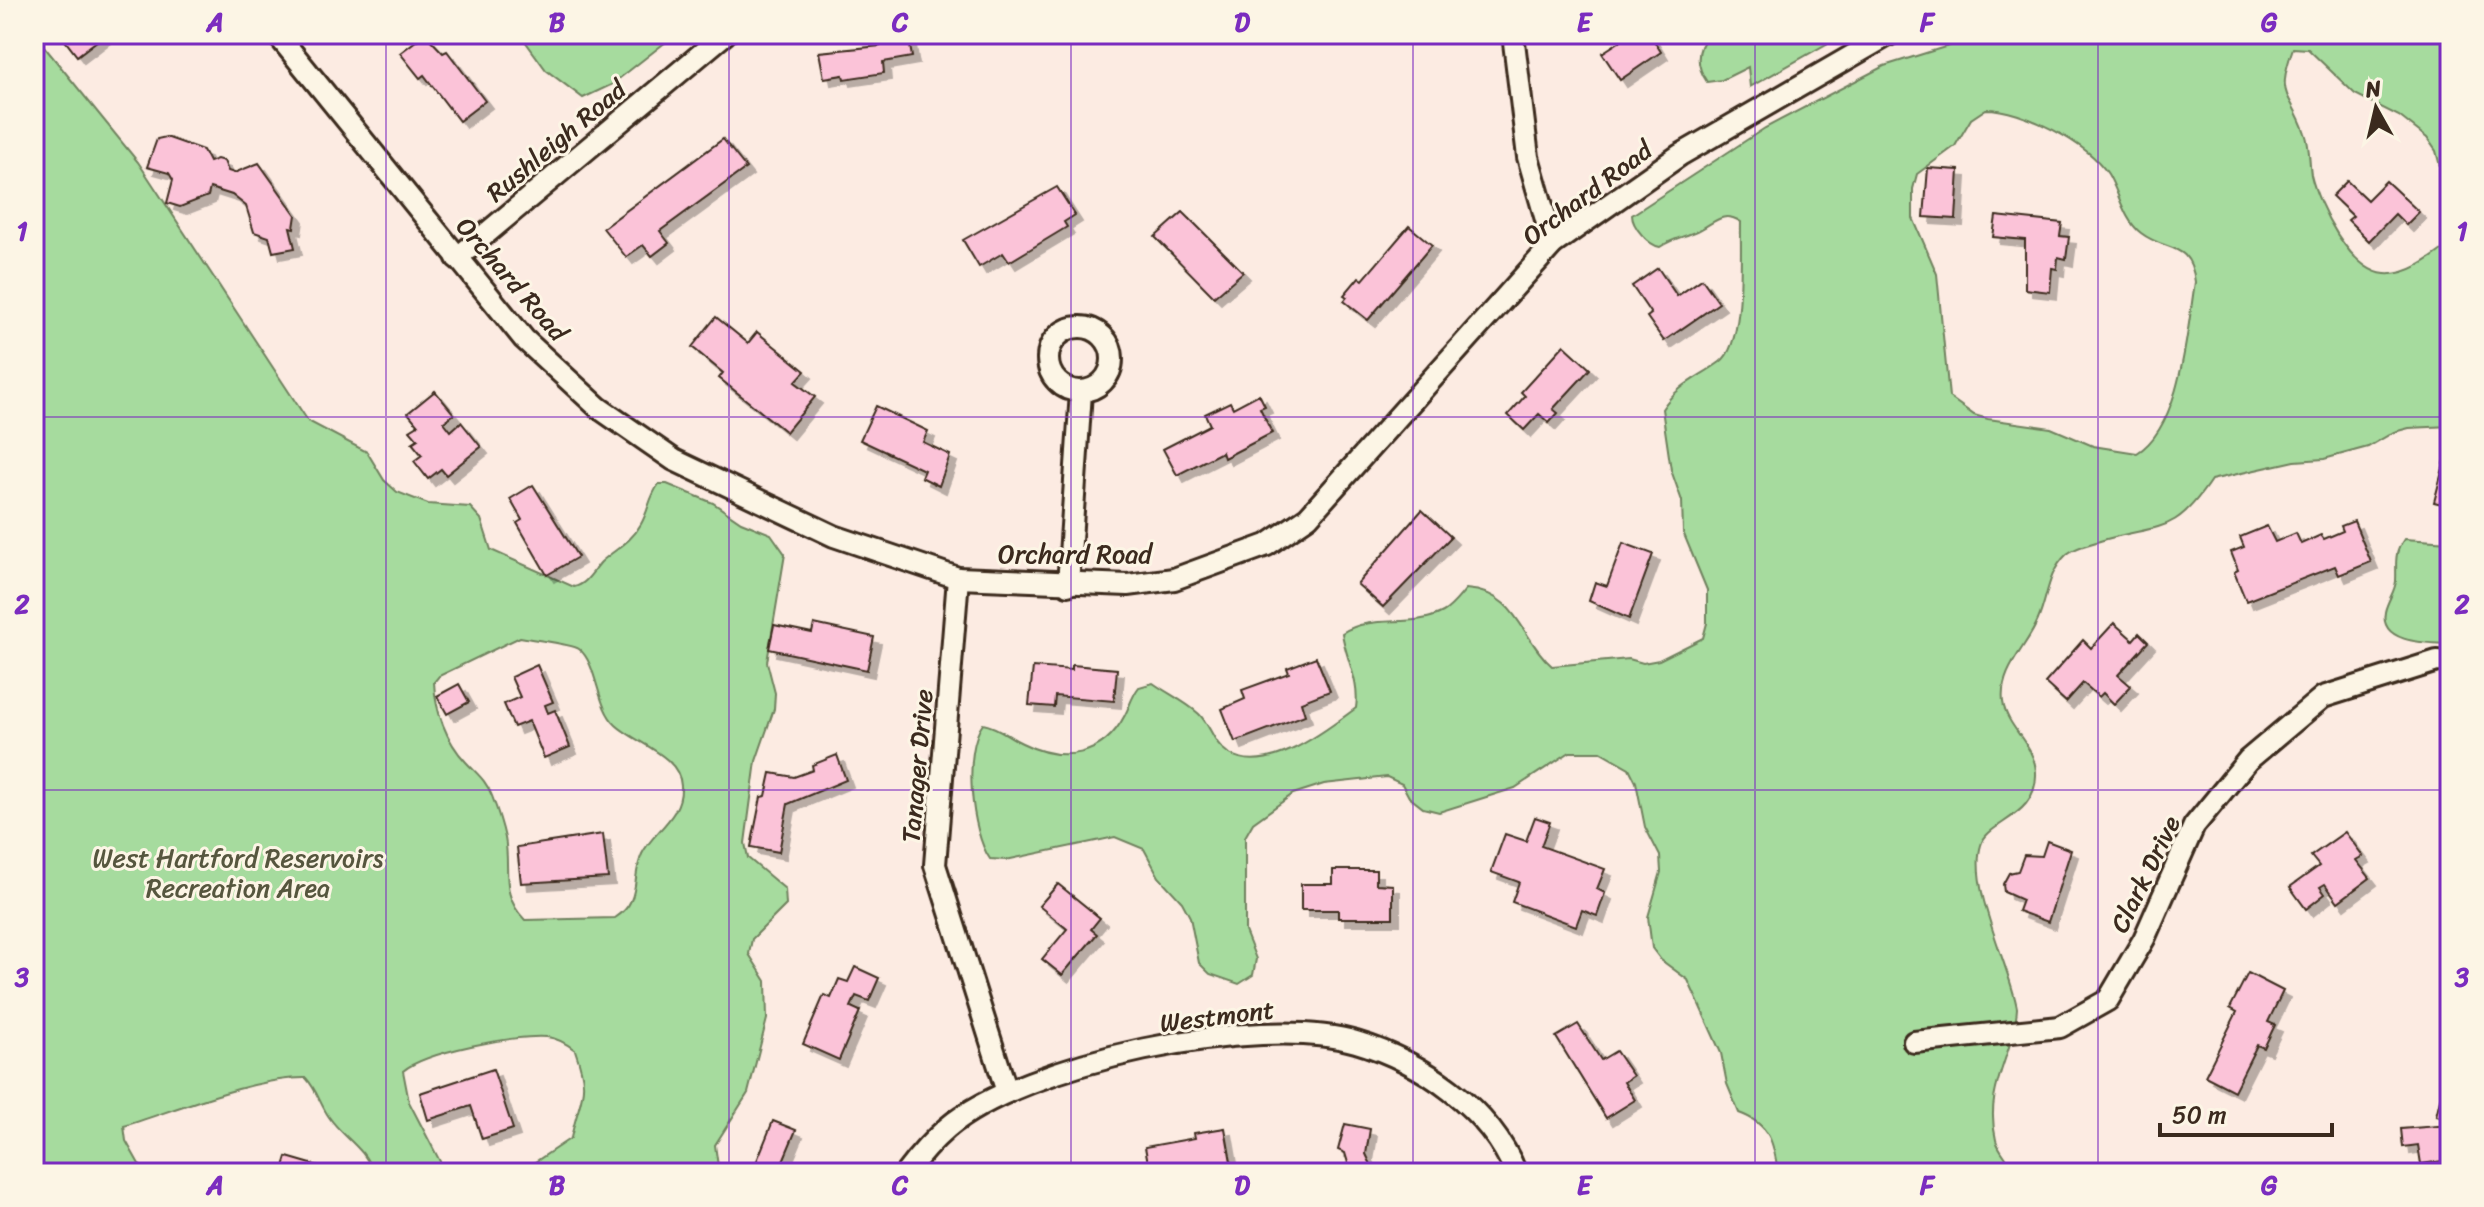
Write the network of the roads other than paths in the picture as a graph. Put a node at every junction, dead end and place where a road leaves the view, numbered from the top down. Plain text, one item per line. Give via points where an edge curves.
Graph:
1 (277, 34) edge
2 (725, 34) edge
3 (1513, 34) edge
4 (1890, 34) edge
5 (1553, 244) junction
6 (457, 258) junction
7 (1081, 392) dead end
8 (958, 578) junction
9 (1068, 585) junction
10 (2450, 662) edge
11 (1914, 1042) dead end
12 (1007, 1092) junction
13 (906, 1173) edge
14 (1516, 1173) edge

1 - 6 street, Orchard Road
2 - 6 street, Rushleigh Road
3 - 5 street via 1528,157
4 - 5 street, Orchard Road via 1680,155
5 - 9 street, Orchard Road via 1308,517 1267,545 1174,579
6 - 8 street, Orchard Road via 524,339 599,408 674,460 834,536
7 - 9 street
8 - 9 street, Orchard Road
8 - 12 street, Tanager Drive via 935,865
10 - 11 street, Clark Drive via 2437,661 2323,697 2248,760 2194,826 2144,939 2108,1000 2060,1027
12 - 13 street, Westmont via 948,1126
12 - 14 street, Westmont via 1102,1058 1235,1035 1297,1033 1354,1041 1402,1059 1443,1084 1493,1135

